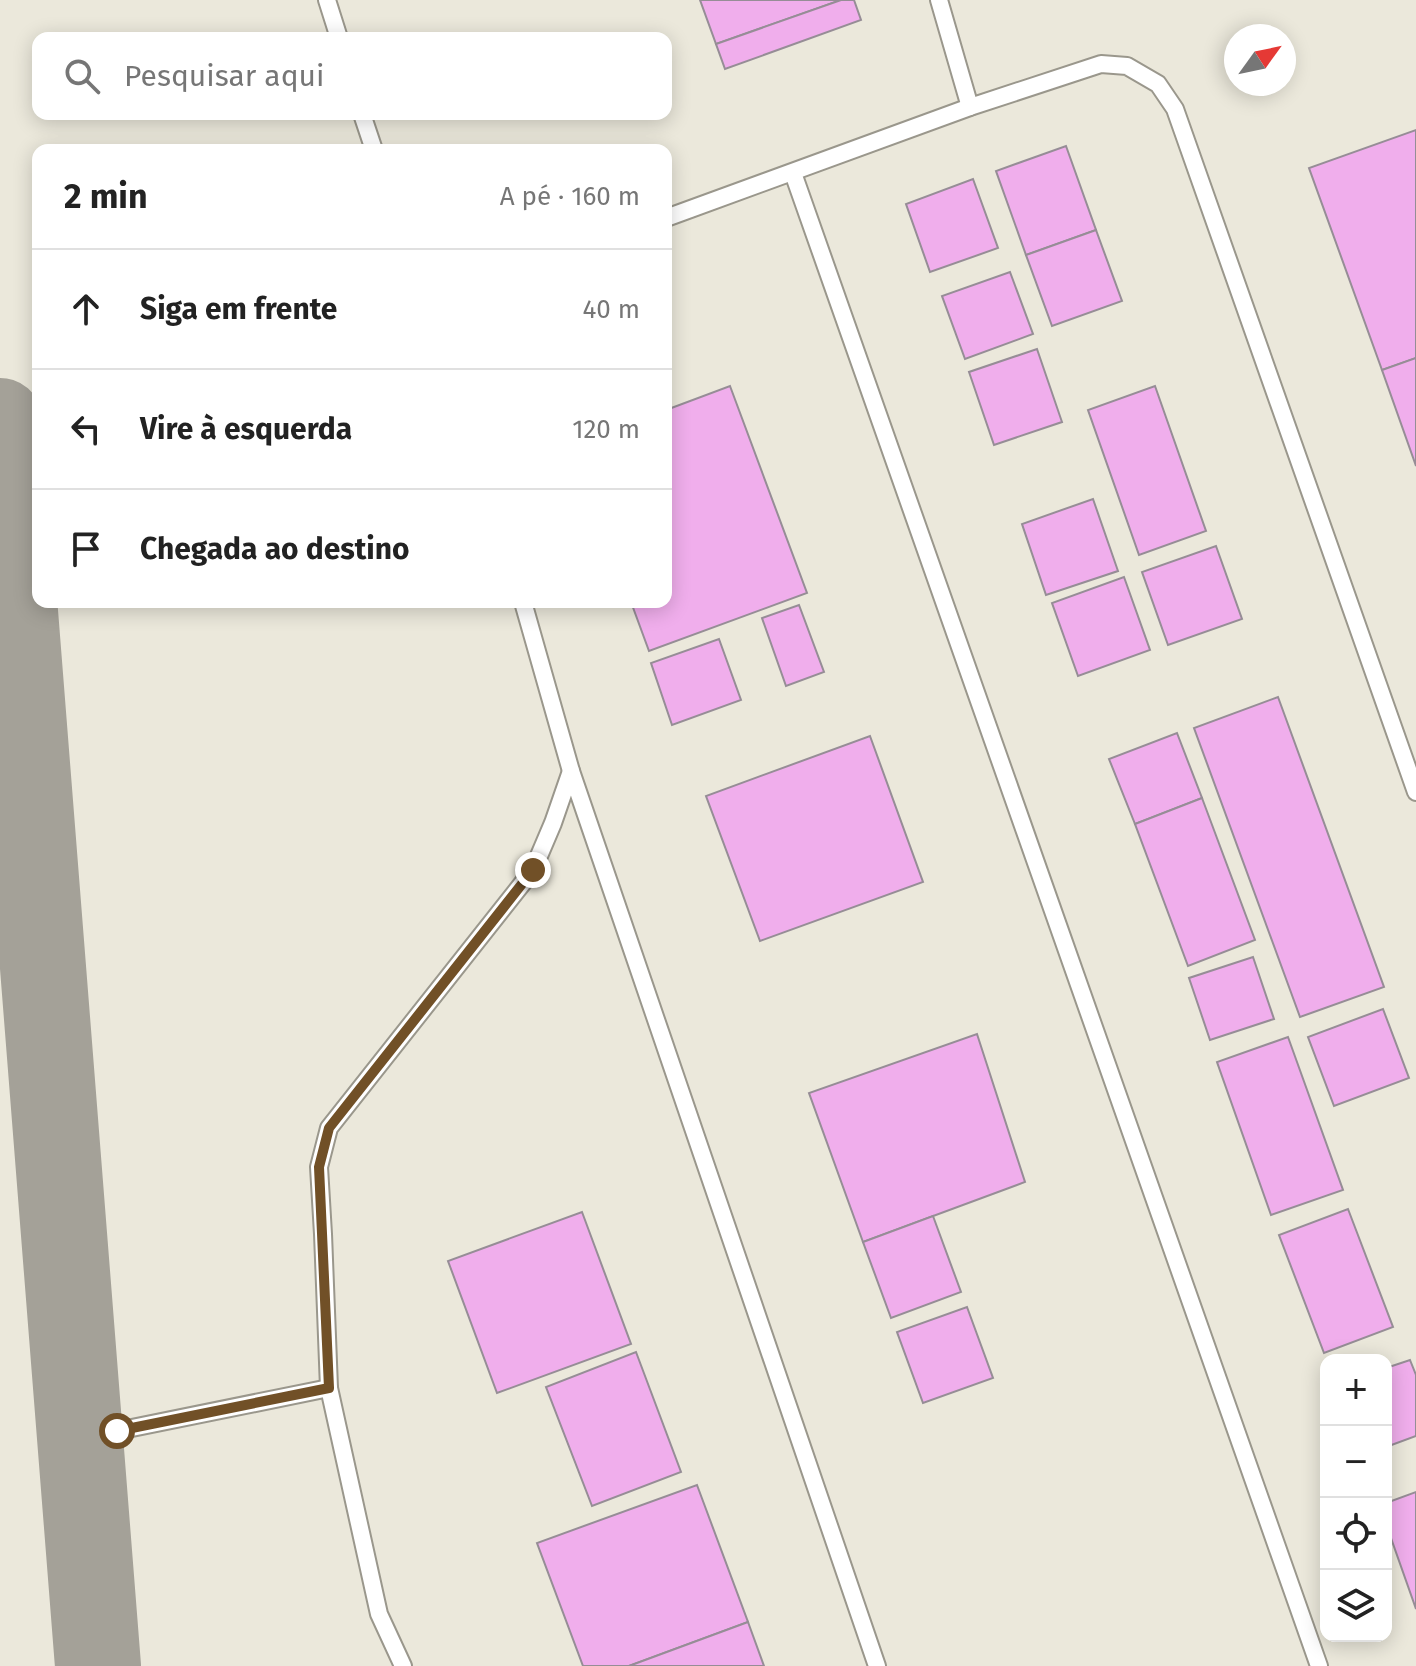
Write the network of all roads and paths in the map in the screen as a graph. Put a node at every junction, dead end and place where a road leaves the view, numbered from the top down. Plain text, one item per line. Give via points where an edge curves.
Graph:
1 (327, 0) edge
2 (939, 0) edge
3 (337, 32) edge
4 (970, 107) junction
5 (364, 120) edge
6 (372, 144) edge
7 (793, 173) junction
8 (672, 216) edge
9 (525, 608) edge
10 (571, 771) junction
11 (1416, 792) edge
12 (329, 1388) junction
13 (117, 1431) dead end
14 (403, 1666) edge
15 (877, 1666) edge
16 (1319, 1666) edge

1 - 3 lane
2 - 4 lane
4 - 7 lane
4 - 11 lane via 1101,64 1127,66 1158,84 1175,109
5 - 6 lane
7 - 8 lane
7 - 16 lane
9 - 10 lane
10 - 12 lane via 533,870 329,1128 319,1167
10 - 15 lane
12 - 13 lane
12 - 14 lane via 379,1614

